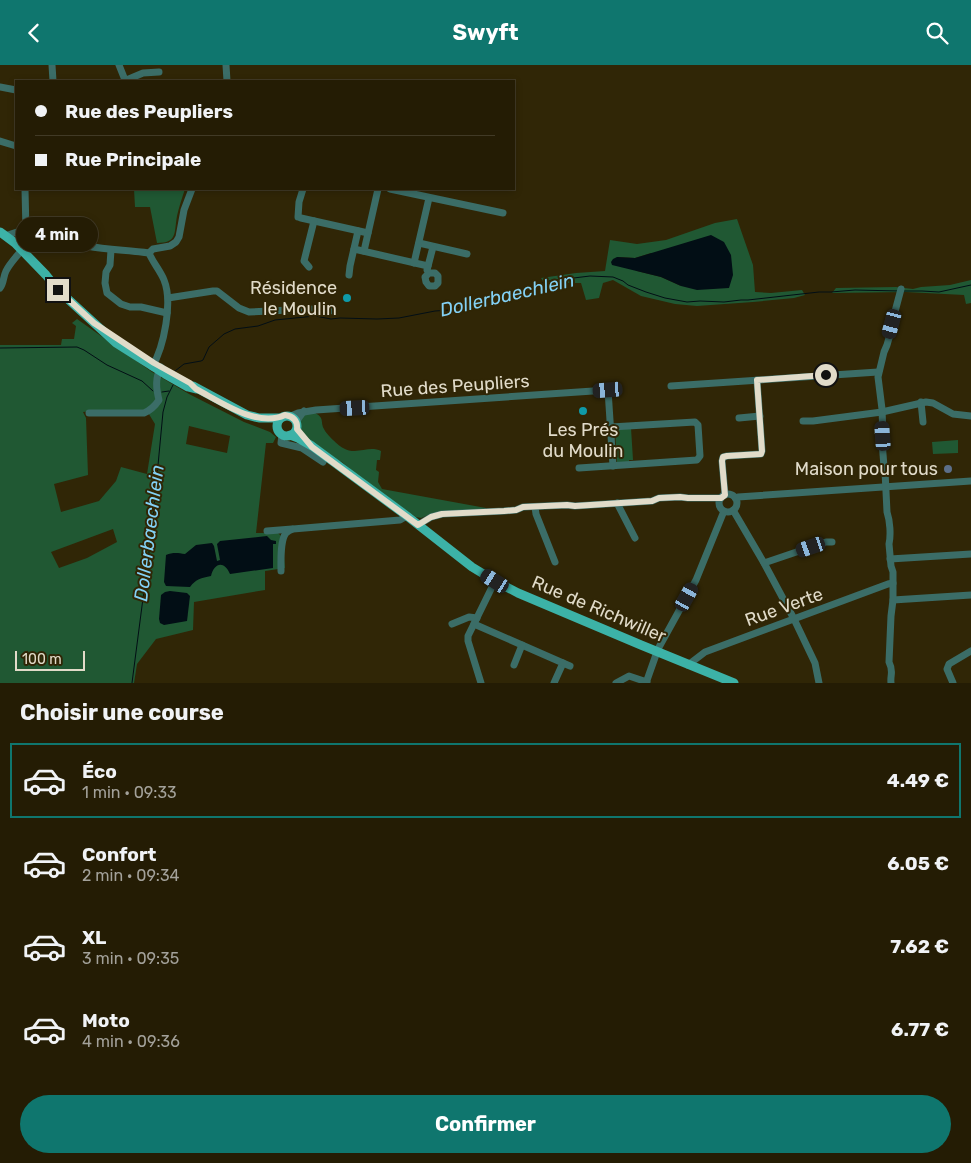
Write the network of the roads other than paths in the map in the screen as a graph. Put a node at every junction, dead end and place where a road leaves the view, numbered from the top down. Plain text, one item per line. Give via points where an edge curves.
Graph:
1 (52, 65) edge
2 (119, 65) edge
3 (226, 65) edge
4 (159, 72) dead end
5 (53, 80) edge
6 (124, 80) edge
7 (126, 80) edge
8 (227, 80) edge
9 (0, 87) edge
10 (15, 90) edge
11 (0, 141) edge
12 (15, 146) edge
13 (25, 190) edge
14 (194, 190) edge
15 (303, 190) edge
16 (378, 190) edge
17 (394, 190) edge
18 (429, 198) junction
19 (503, 213) dead end
20 (314, 221) junction
21 (358, 231) junction
22 (26, 232) junction
23 (368, 233) junction
24 (3, 234) edge
25 (15, 243) junction
26 (419, 243) junction
27 (433, 247) junction
28 (354, 249) junction
29 (111, 250) junction
30 (22, 251) junction
31 (364, 251) junction
32 (149, 253) junction
33 (467, 254) dead end
34 (414, 263) junction
35 (309, 267) dead end
36 (349, 275) dead end
37 (0, 288) edge
38 (900, 292) dead end
39 (168, 298) junction
40 (330, 311) dead end
41 (167, 313) junction
42 (157, 367) junction
43 (878, 372) junction
44 (757, 380) junction
45 (671, 386) dead end
46 (921, 402) junction
47 (882, 412) junction
48 (90, 413) dead end
49 (760, 416) junction
50 (971, 416) edge
51 (259, 418) junction
52 (739, 418) dead end
53 (803, 421) dead end
54 (923, 422) dead end
55 (611, 427) junction
56 (289, 428) junction
57 (323, 462) dead end
58 (614, 466) junction
59 (579, 468) dead end
60 (971, 481) edge
61 (886, 487) junction
62 (723, 496) junction
63 (734, 498) junction
64 (617, 503) junction
65 (535, 507) junction
66 (733, 510) junction
67 (724, 511) junction
68 (407, 516) junction
69 (418, 525) junction
70 (293, 529) junction
71 (267, 531) dead end
72 (635, 538) dead end
73 (832, 541) dead end
74 (971, 554) edge
75 (890, 559) junction
76 (555, 562) dead end
77 (764, 563) junction
78 (281, 571) dead end
79 (495, 581) junction
80 (893, 583) junction
81 (971, 595) edge
82 (893, 600) junction
83 (794, 619) junction
84 (476, 621) junction
85 (452, 624) dead end
86 (522, 645) junction
87 (971, 651) edge
88 (657, 652) junction
89 (514, 665) dead end
90 (688, 665) junction
91 (481, 683) edge
92 (554, 683) edge
93 (616, 683) edge
94 (646, 683) edge
95 (734, 683) edge
96 (819, 683) edge
97 (891, 683) edge
98 (953, 683) edge

1 - 5 street
2 - 6 street
3 - 8 street
4 - 7 street via 143,73
9 - 10 street
11 - 12 street
13 - 22 street
14 - 32 street via 184,210 176,242
15 - 20 street via 299,217
16 - 23 street
17 - 18 street
18 - 19 street
18 - 26 street
20 - 21 street
20 - 35 street via 304,261
21 - 23 street
21 - 28 street
22 - 24 street
22 - 25 street
22 - 29 street
23 - 31 street
24 - 25 main road
25 - 30 main road
26 - 27 street
26 - 34 street
27 - 33 street
27 - 34 street via 429,270
28 - 31 street
28 - 36 street
29 - 32 street
29 - 41 street via 104,283 107,293 121,304
30 - 37 street via 5,272
30 - 42 main road via 94,323
31 - 34 street
32 - 39 street via 164,279
38 - 43 street
39 - 40 street via 217,291 249,312
39 - 41 street
41 - 42 street
42 - 48 street via 159,400 149,411
42 - 51 main road via 188,387
43 - 44 street
43 - 47 street
44 - 45 street
44 - 49 street
46 - 47 street
46 - 50 street via 933,403 953,414
46 - 54 street
47 - 53 street
47 - 61 street
49 - 52 street
49 - 62 street via 761,454 723,457
51 - 56 main road, Rue de Richwiller
51 - 56 main road via 285,415
55 - 56 street, Rue des Peupliers via 608,390 304,411
55 - 58 street
55 - 58 street via 695,422 698,425 700,456 697,460
56 - 57 street via 281,443 302,448
56 - 68 main road, Rue de Richwiller
58 - 59 street
60 - 61 street
61 - 63 street
61 - 75 street
62 - 63 street
62 - 64 street
62 - 67 street via 719,505
63 - 66 street via 736,506
64 - 65 street
64 - 72 street
65 - 69 street via 442,514
65 - 76 street
66 - 67 street
66 - 77 street
67 - 88 street via 696,580
68 - 69 main road, Rue de Richwiller
68 - 70 street via 400,520
69 - 79 main road, Rue de Richwiller
70 - 71 street
70 - 78 street via 284,536
73 - 77 street
74 - 75 street
75 - 80 street
77 - 83 street
79 - 84 street
79 - 88 main road, Rue de Richwiller
80 - 82 street
80 - 83 street, Rue Verte
81 - 82 street
82 - 97 street via 889,662 892,667
83 - 90 street, Rue Verte via 705,652
83 - 96 street via 815,663
84 - 85 street via 469,617
84 - 86 street
84 - 91 street via 468,641
86 - 89 street
86 - 92 street via 566,664
87 - 98 street via 949,664 947,669
88 - 90 main road, Rue de Richwiller
88 - 94 street
90 - 95 main road, Rue de Richwiller
93 - 94 street via 629,676

